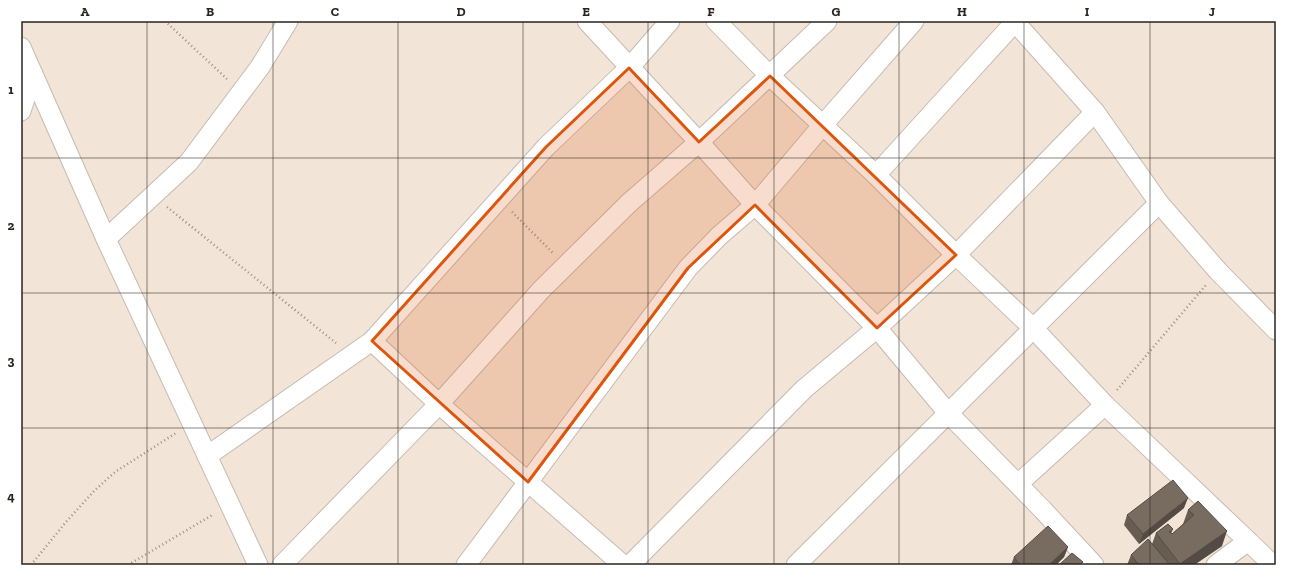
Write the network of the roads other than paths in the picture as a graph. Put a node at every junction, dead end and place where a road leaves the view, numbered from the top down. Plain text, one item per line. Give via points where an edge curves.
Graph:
1 (288, 21) edge
2 (587, 21) edge
3 (670, 21) edge
4 (716, 21) edge
5 (827, 21) edge
6 (914, 21) edge
7 (1014, 21) edge
8 (21, 47) edge
9 (629, 68) junction
10 (33, 74) junction
11 (770, 76) junction
12 (21, 111) edge
13 (1095, 112) junction
14 (822, 126) junction
15 (699, 142) junction
16 (876, 174) junction
17 (1159, 203) junction
18 (755, 205) junction
19 (106, 239) junction
20 (956, 255) junction
21 (877, 328) junction
22 (1034, 329) junction
23 (1276, 330) edge
24 (372, 341) junction
25 (439, 404) junction
26 (1104, 405) junction
27 (948, 413) junction
28 (207, 456) junction
29 (528, 482) junction
30 (1018, 484) junction
31 (1248, 541) junction
32 (258, 565) edge
33 (282, 565) edge
34 (466, 565) edge
35 (623, 565) edge
36 (630, 565) edge
37 (796, 565) edge
38 (1094, 565) edge
39 (1216, 565) edge
40 (1273, 565) edge

1 - 19 street via 260,67 189,162
2 - 9 street
3 - 9 street
4 - 11 street
5 - 11 street
6 - 14 street
7 - 13 street
7 - 16 street
8 - 10 street
9 - 15 street
9 - 24 street via 546,147
10 - 12 street
10 - 19 street
11 - 14 street
11 - 15 street
13 - 17 street
13 - 20 street
14 - 16 street
14 - 18 street
15 - 18 street
15 - 25 street via 629,204 540,290
16 - 20 street
17 - 22 street
17 - 23 street via 1218,271
18 - 21 street
18 - 29 street via 719,236 688,268
19 - 28 street
20 - 21 street
20 - 22 street
21 - 27 street
21 - 36 street via 804,389
22 - 26 street
22 - 27 street
24 - 25 street
24 - 28 street
25 - 29 street
25 - 33 street
26 - 30 street
26 - 31 street
27 - 30 street
27 - 37 street
28 - 32 street
29 - 34 street
29 - 35 street
30 - 38 street
31 - 39 street
31 - 40 street

